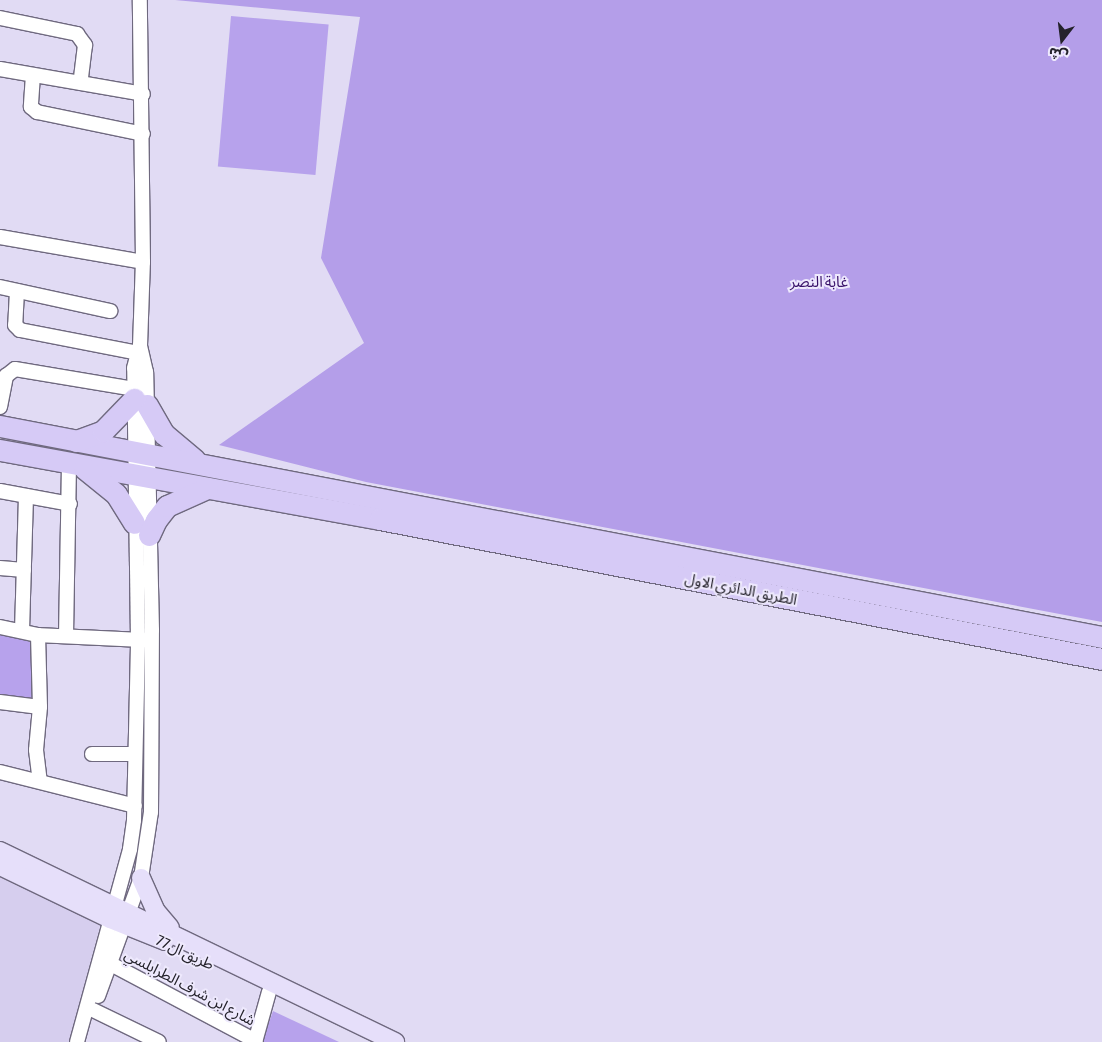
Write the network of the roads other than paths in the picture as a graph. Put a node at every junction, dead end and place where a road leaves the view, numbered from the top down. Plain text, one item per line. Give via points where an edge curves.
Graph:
1 (140, 0) edge
2 (0, 18) edge
3 (0, 69) edge
4 (33, 75) junction
5 (80, 83) junction
6 (142, 94) junction
7 (143, 134) junction
8 (0, 237) edge
9 (143, 262) junction
10 (0, 288) edge
11 (17, 291) junction
12 (110, 310) dead end
13 (139, 350) junction
14 (138, 398) junction
15 (0, 407) edge
16 (0, 426) edge
17 (75, 442) junction
18 (0, 450) edge
19 (141, 453) junction
20 (199, 463) junction
21 (75, 465) junction
22 (141, 476) junction
23 (207, 488) junction
24 (0, 491) edge
25 (26, 496) junction
26 (70, 504) junction
27 (385, 510) junction
28 (142, 529) junction
29 (0, 568) edge
30 (24, 570) junction
31 (0, 627) edge
32 (22, 631) junction
33 (38, 635) junction
34 (66, 636) junction
35 (1102, 637) edge
36 (145, 640) junction
37 (1102, 659) edge
38 (0, 702) edge
39 (40, 707) junction
40 (92, 754) dead end
41 (135, 754) junction
42 (0, 772) edge
43 (40, 781) junction
44 (135, 806) junction
45 (0, 851) edge
46 (0, 866) edge
47 (142, 878) junction
48 (118, 916) junction
49 (176, 934) junction
50 (109, 963) junction
51 (269, 992) junction
52 (93, 1010) junction
53 (255, 1041) edge
54 (77, 1042) edge
55 (83, 1042) edge
56 (160, 1042) edge
57 (368, 1042) edge
58 (395, 1042) edge

1 - 6 street
2 - 5 street via 77,34 85,45
3 - 4 street
4 - 5 street
4 - 7 street via 31,107 37,112
5 - 6 street
6 - 7 street
7 - 9 street
8 - 9 street
9 - 13 street
10 - 11 street
11 - 12 street
11 - 13 street via 15,325 20,330
13 - 14 street
13 - 14 street via 146,365
14 - 15 street via 15,369 6,376
14 - 17 highway via 103,431
14 - 19 street
14 - 20 highway via 164,434
16 - 17 highway
17 - 19 highway
18 - 21 highway
19 - 20 highway
19 - 22 street
20 - 27 highway
21 - 22 highway
21 - 26 street
21 - 28 highway via 116,494
22 - 23 highway
22 - 28 street
22 - 28 street
23 - 27 highway
23 - 28 highway via 167,506 156,520
24 - 25 street
25 - 26 street
25 - 30 street
26 - 34 street
27 - 35 highway, الطريق الدائري الاول
27 - 37 highway, الطريق الدائري الاول
28 - 36 street
28 - 36 street
29 - 30 street
30 - 32 street
31 - 32 street
32 - 33 street
33 - 34 street
33 - 39 street
34 - 36 street
36 - 41 street
36 - 47 street via 151,812
38 - 39 street
39 - 43 street via 36,750
40 - 41 street
41 - 44 street
42 - 43 street
43 - 44 street
44 - 48 street
45 - 48 main road
46 - 48 main road, طريق ال77
47 - 48 street
47 - 49 main road via 155,910
48 - 49 main road
48 - 50 street
48 - 51 main road, طريق ال77
48 - 54 street
49 - 58 main road
50 - 52 street
50 - 53 street, شارع ابن شرف الطرابلسي
51 - 53 street
51 - 57 main road, طريق ال77
52 - 55 street
52 - 56 street

